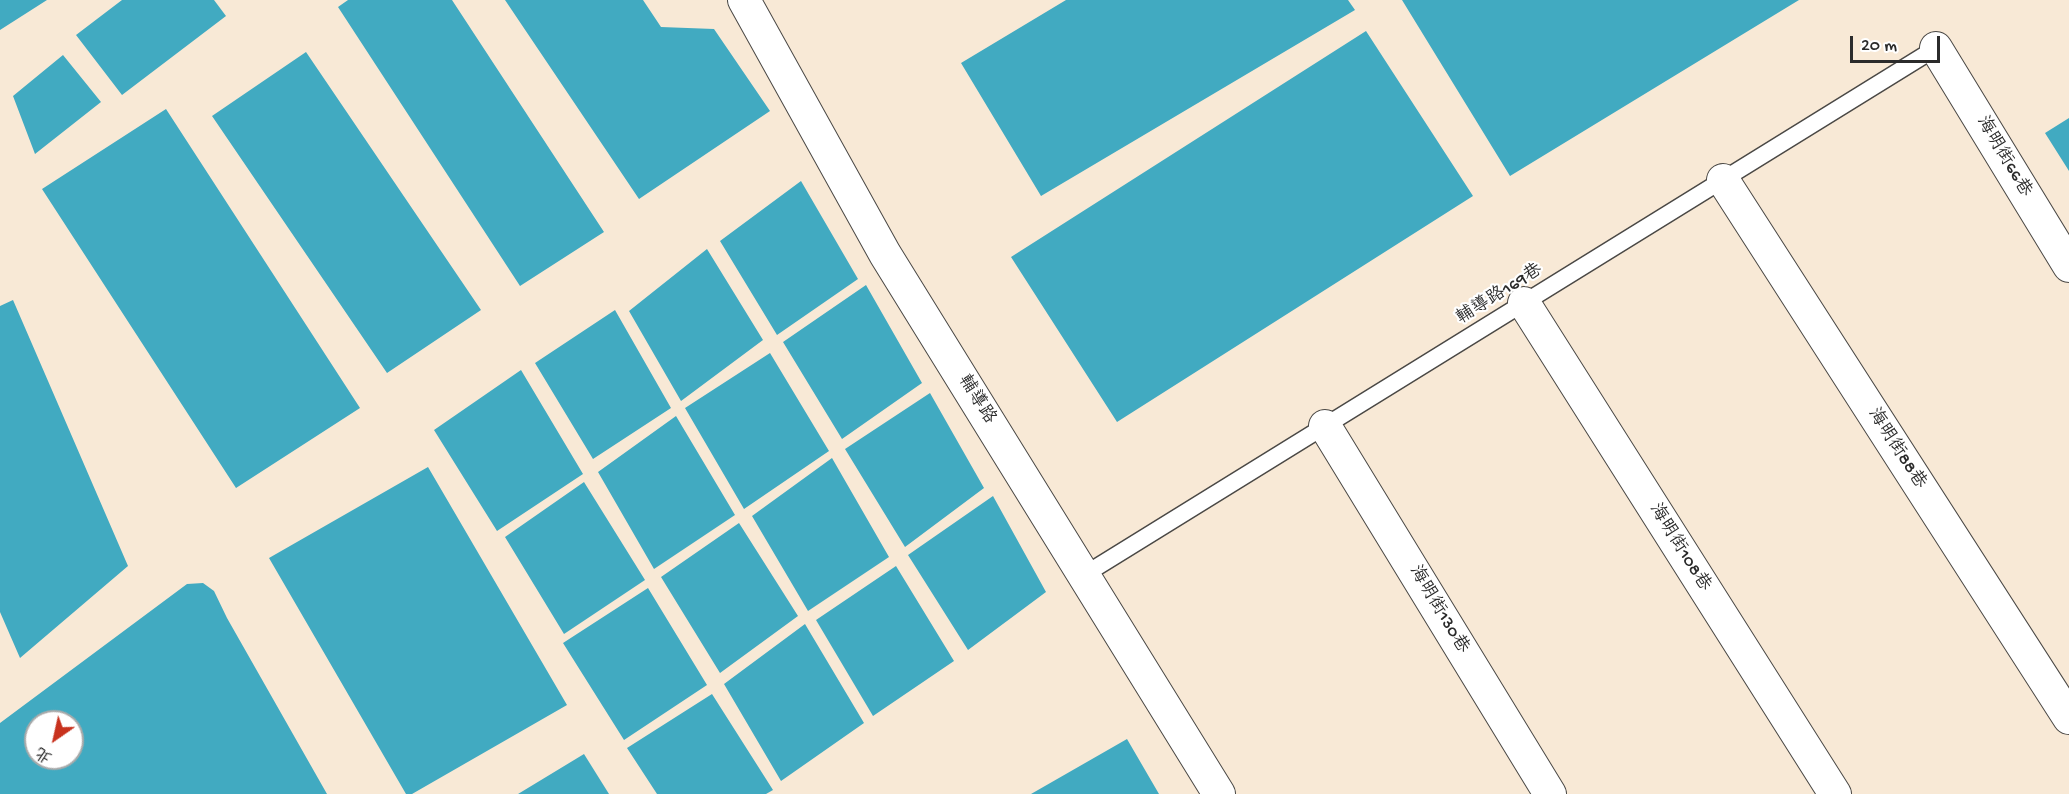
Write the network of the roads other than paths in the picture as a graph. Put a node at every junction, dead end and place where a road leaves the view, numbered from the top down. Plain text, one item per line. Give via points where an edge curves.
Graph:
1 (744, 0) edge
2 (1936, 48) joint
3 (1723, 180) junction
4 (2069, 266) edge
5 (1524, 303) junction
6 (1325, 426) junction
7 (1084, 575) junction
8 (2069, 718) edge
9 (1219, 794) edge
10 (1550, 794) edge
11 (1835, 794) edge

1 - 7 street, 輔導路 via 885,254
2 - 3 lane, 輔導路169巷
2 - 4 street, 海明街66巷
3 - 5 lane, 輔導路169巷
3 - 8 street, 海明街88巷
5 - 6 lane, 輔導路169巷
5 - 11 street, 海明街108巷
6 - 7 lane, 輔導路169巷
6 - 10 street, 海明街130巷
7 - 9 street, 輔導路

